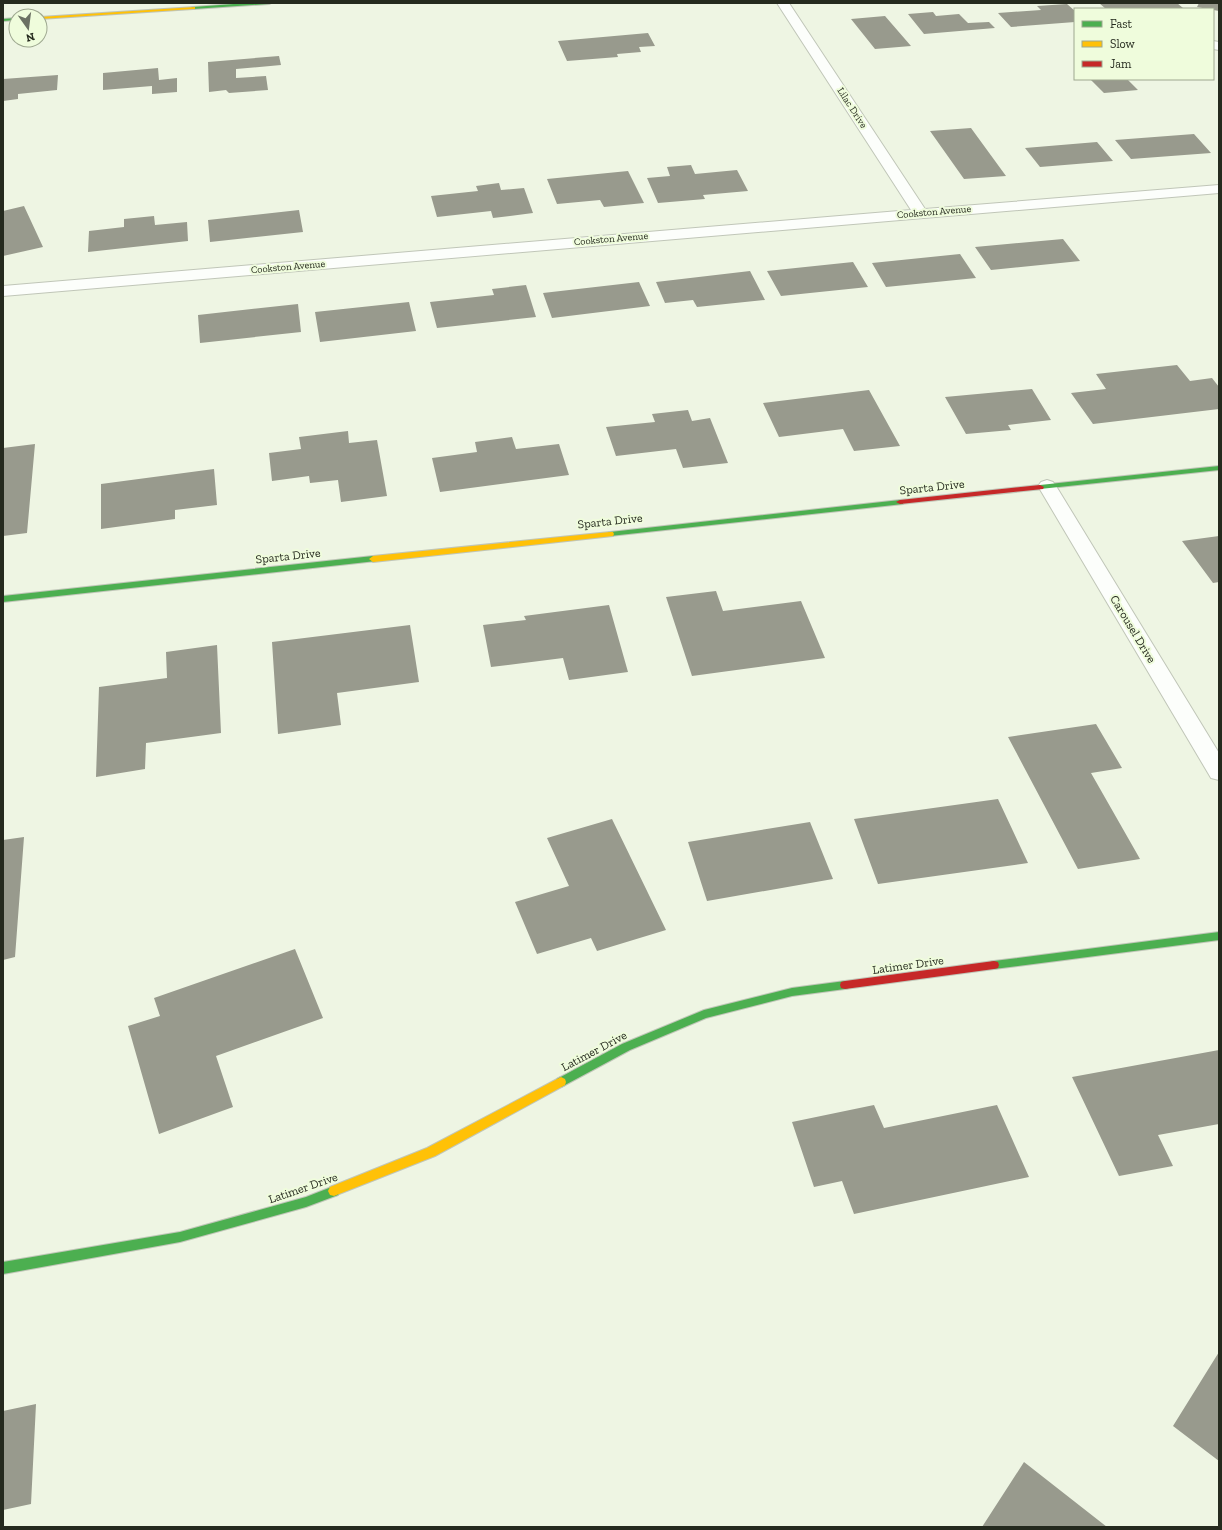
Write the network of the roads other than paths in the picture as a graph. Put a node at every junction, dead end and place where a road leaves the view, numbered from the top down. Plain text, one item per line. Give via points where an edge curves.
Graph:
1 (269, 3) edge
2 (784, 3) edge
3 (48, 17) edge
4 (1219, 189) edge
5 (920, 213) junction
6 (3, 291) edge
7 (1219, 468) edge
8 (1047, 486) junction
9 (3, 599) edge
10 (1219, 772) edge
11 (1219, 936) edge
12 (3, 1268) edge

1 - 3 street
2 - 5 street, Lilac Drive
4 - 5 street, Cookston Avenue
5 - 6 street, Cookston Avenue
7 - 8 street, Sparta Drive
8 - 9 street, Sparta Drive
8 - 10 street, Carousel Drive
11 - 12 street, Latimer Drive via 792,992 704,1014 626,1047 431,1152 306,1202 180,1237

